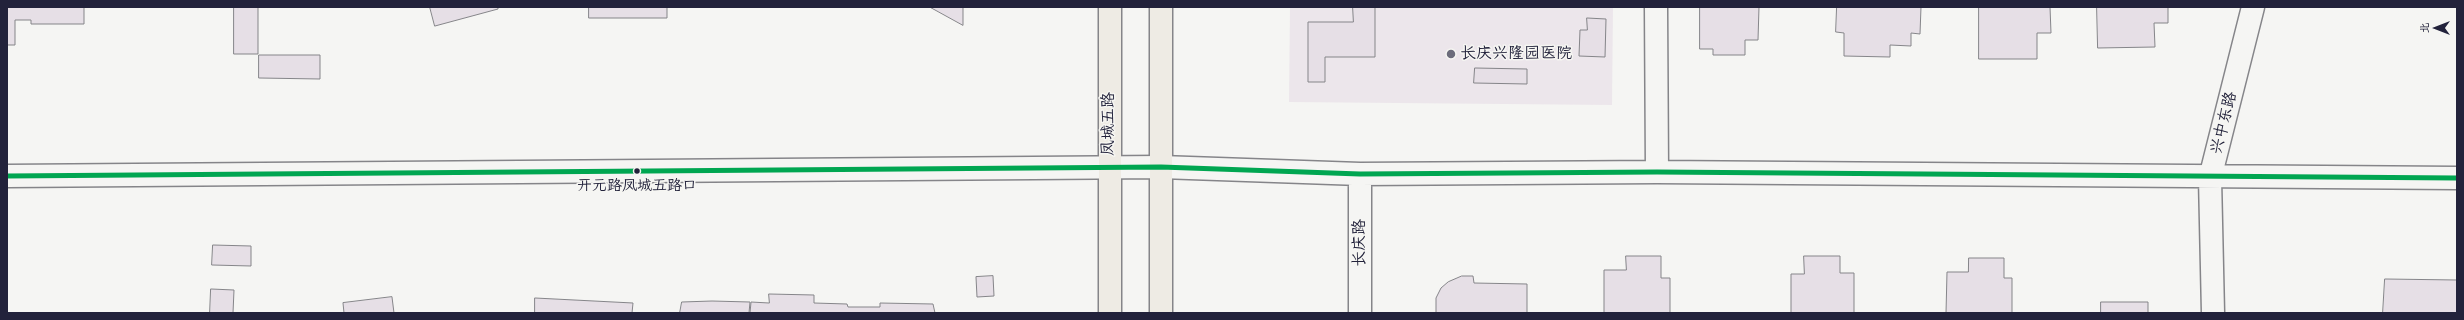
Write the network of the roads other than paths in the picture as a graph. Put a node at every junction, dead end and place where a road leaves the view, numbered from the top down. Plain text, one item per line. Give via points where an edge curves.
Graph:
1 (1110, 7) edge
2 (1161, 7) edge
3 (1656, 7) edge
4 (2253, 7) edge
5 (1161, 167) junction
6 (1109, 169) junction
7 (1657, 172) junction
8 (1360, 174) junction
9 (7, 176) edge
10 (2210, 178) junction
11 (2457, 178) edge
12 (1110, 313) edge
13 (1161, 313) edge
14 (1360, 313) edge
15 (2213, 313) edge

1 - 6 main road, 凤城五路
2 - 5 main road
3 - 7 street
4 - 10 street, 兴中东路
5 - 6 street
5 - 8 street
5 - 13 main road
6 - 9 street
6 - 12 main road, 凤城五路
7 - 8 street
7 - 10 street
8 - 14 street, 长庆路
10 - 11 street
10 - 15 street, 兴中东路

